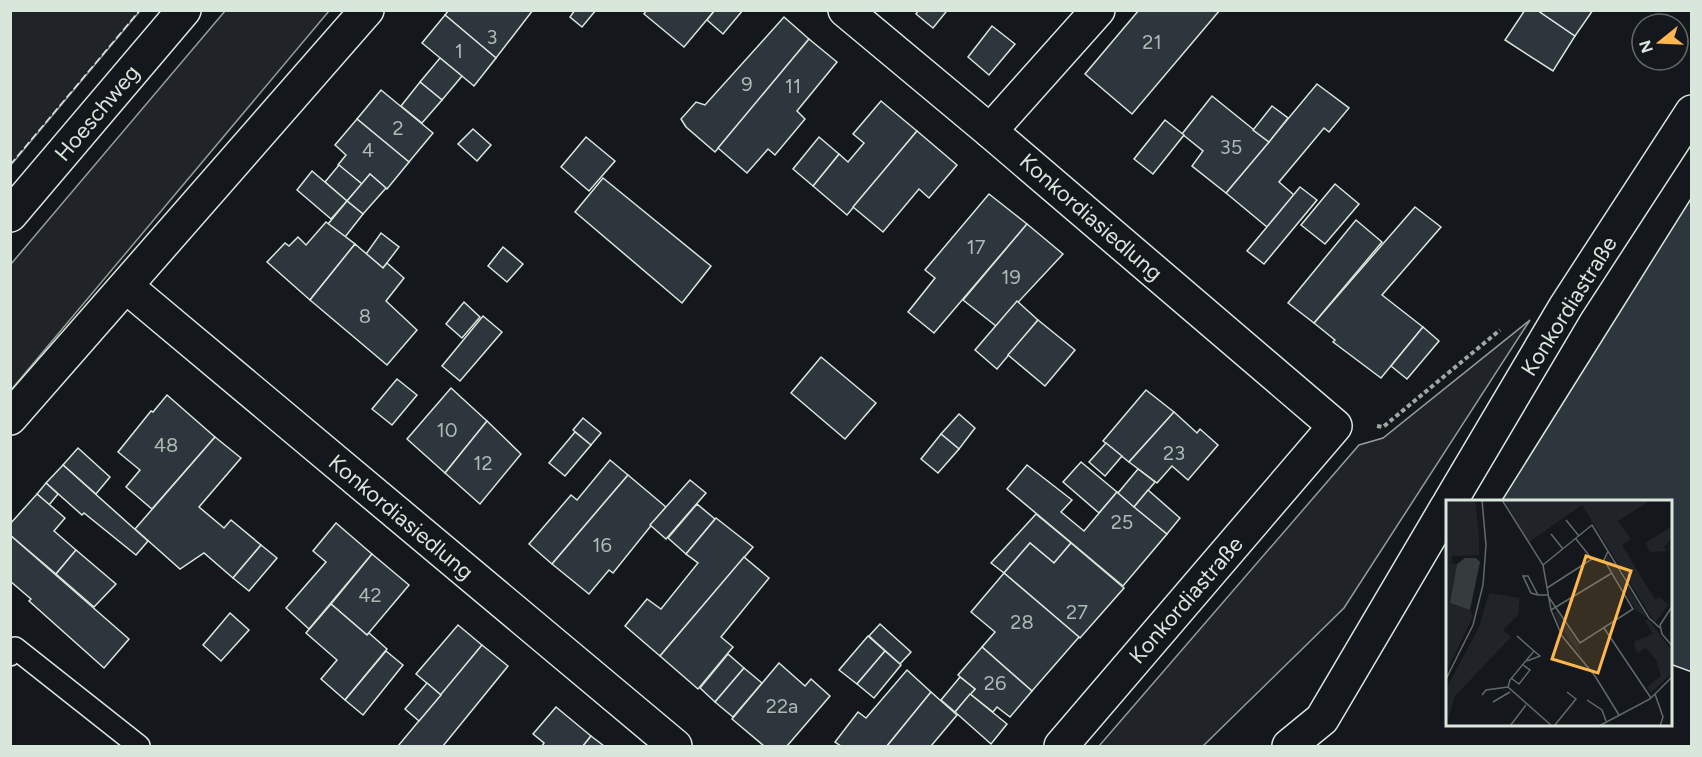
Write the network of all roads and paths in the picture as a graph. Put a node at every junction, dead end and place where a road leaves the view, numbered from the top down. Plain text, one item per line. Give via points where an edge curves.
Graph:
1 (184, 10) edge
2 (367, 10) edge
3 (845, 10) edge
4 (1098, 10) edge
5 (1692, 112) edge
6 (990, 130) junction
7 (10, 215) edge
8 (127, 287) junction
9 (1508, 324) dead end
10 (10, 418) edge
11 (1335, 426) junction
12 (1451, 500) edge
13 (1446, 509) edge
14 (10, 655) edge
15 (139, 747) edge
16 (675, 747) edge
17 (1061, 747) edge
18 (1289, 747) edge

1 - 7 street, Hoeschweg
2 - 8 street
3 - 6 street, Konkordiasiedlung
4 - 6 street
5 - 12 street, Konkordiastraße via 1566,306
6 - 11 street, Konkordiasiedlung
8 - 10 street
8 - 16 street, Konkordiasiedlung
9 - 11 path via 1383,427
11 - 17 street, Konkordiastraße
13 - 18 street via 1322,719
14 - 15 lane via 15,648

